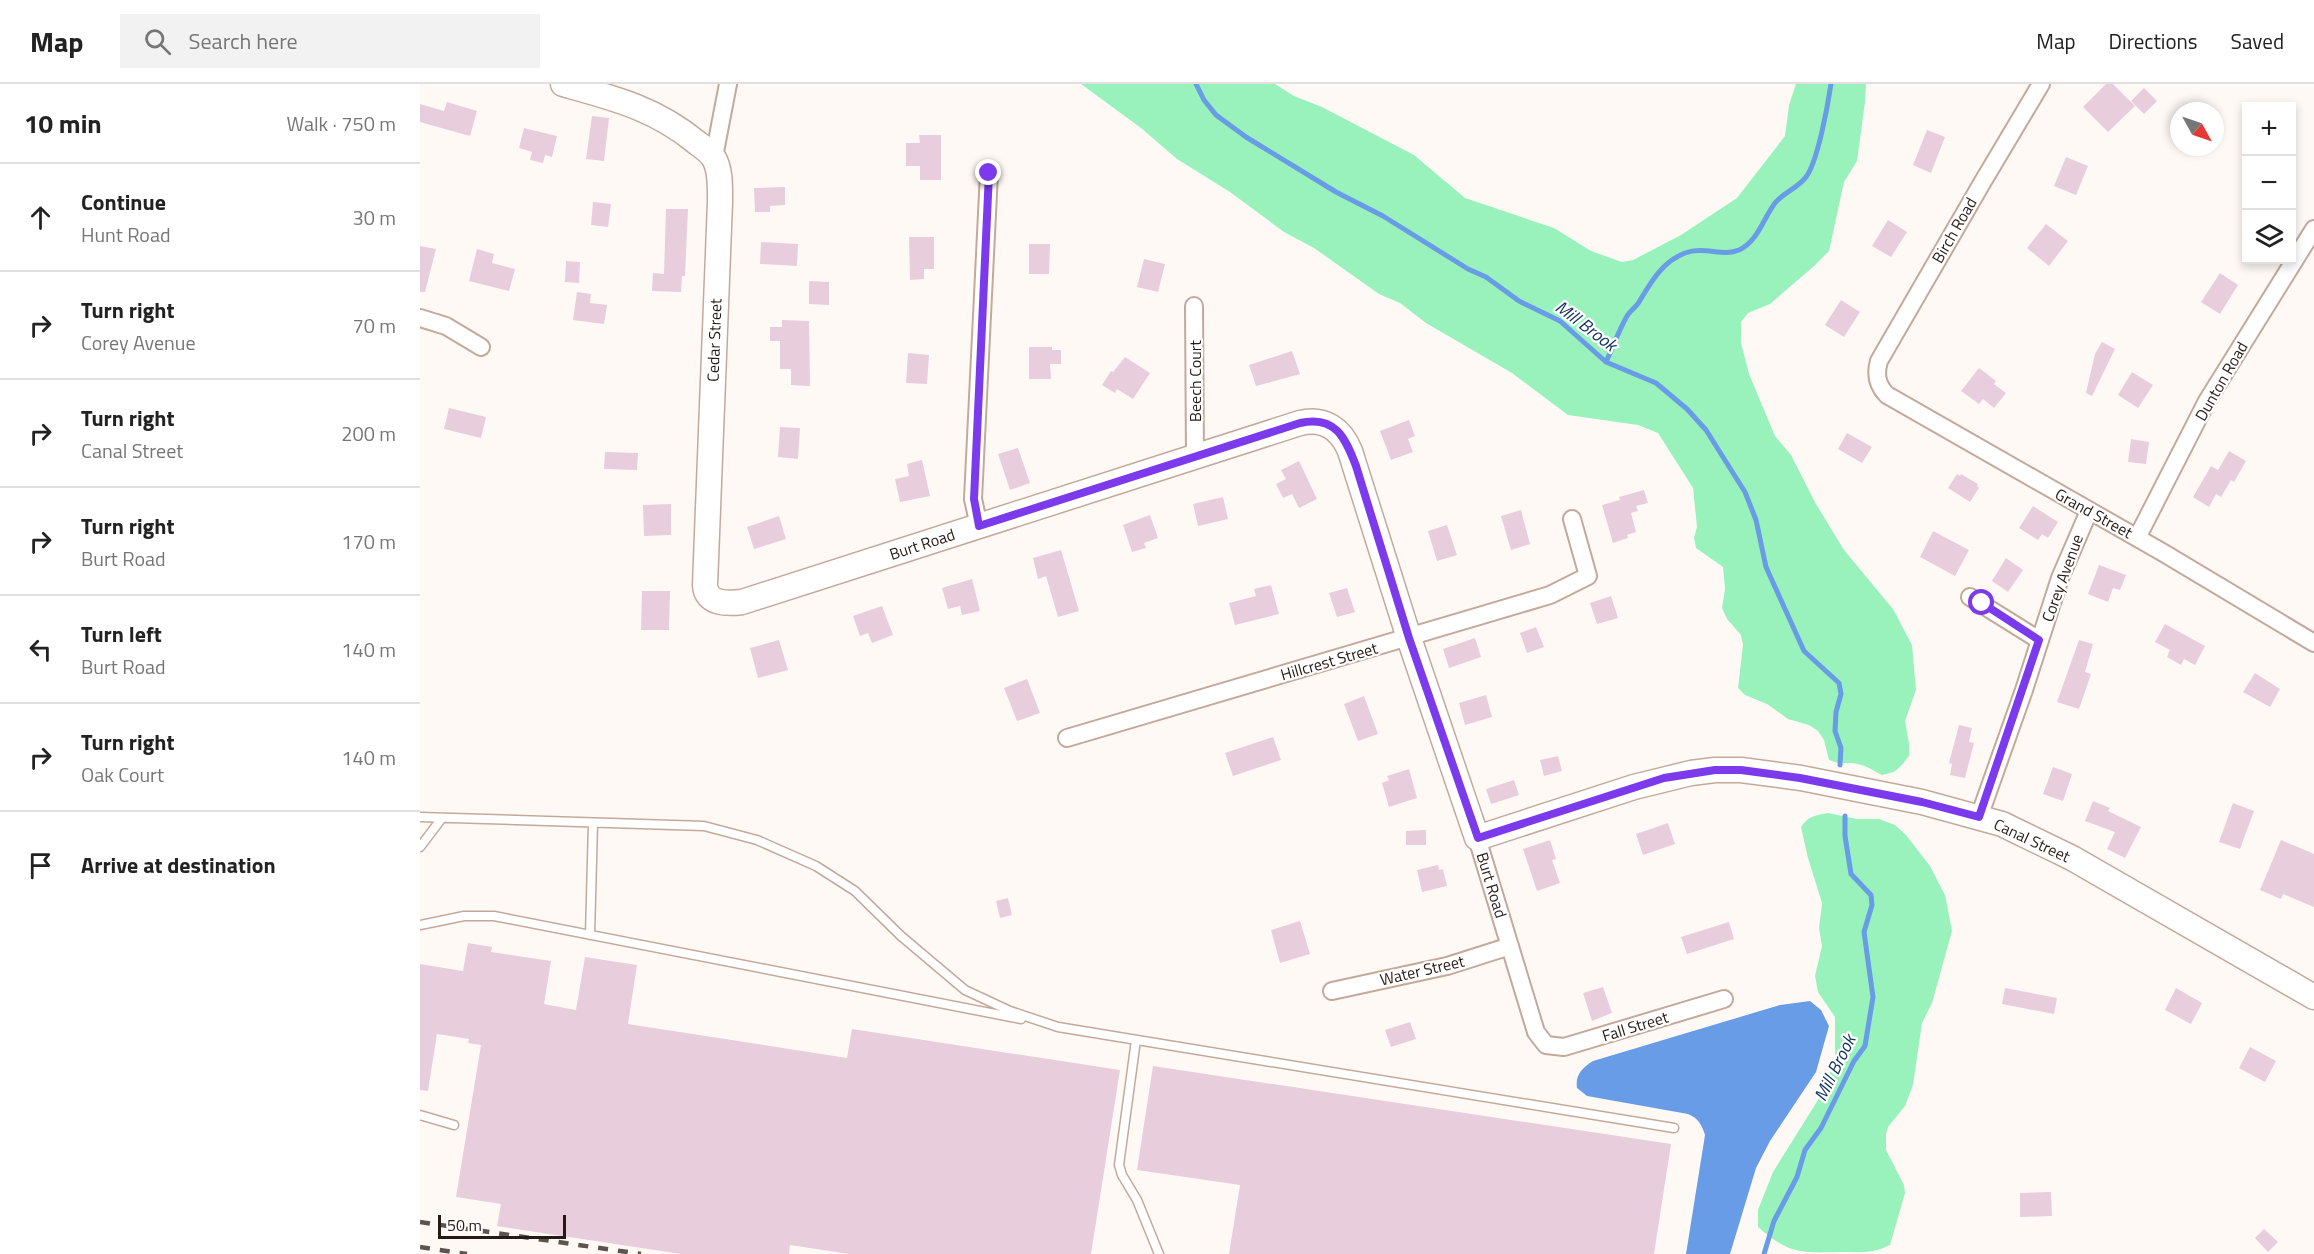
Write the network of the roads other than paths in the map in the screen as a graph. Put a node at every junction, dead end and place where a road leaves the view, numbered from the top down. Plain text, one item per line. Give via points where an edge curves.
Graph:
1 (562, 84) edge
2 (728, 84) edge
3 (2042, 84) edge
4 (714, 157) junction
5 (989, 173) dead end
6 (2314, 230) edge
7 (1194, 306) dead end
8 (420, 318) edge
9 (481, 347) dead end
10 (1877, 380) joint
11 (1196, 456) junction
12 (2089, 511) junction
13 (1572, 519) dead end
14 (979, 526) junction
15 (2137, 538) junction
16 (708, 596) joint
17 (1970, 597) dead end
18 (1409, 638) junction
19 (2039, 640) junction
20 (2314, 643) edge
21 (1066, 738) dead end
22 (1979, 817) junction
23 (420, 818) edge
24 (442, 818) junction
25 (593, 823) junction
26 (1478, 838) junction
27 (420, 848) edge
28 (420, 925) edge
29 (590, 934) junction
30 (1510, 946) junction
31 (1332, 991) dead end
32 (2314, 997) edge
33 (1724, 999) dead end
34 (1058, 1027) junction
35 (1136, 1040) junction
36 (1546, 1045) joint
37 (420, 1115) edge
38 (454, 1125) dead end
39 (1674, 1128) dead end
40 (1159, 1254) edge

1 - 4 street via 646,109 683,131
2 - 4 street, Cedar Street
3 - 10 street, Birch Road via 1879,362
4 - 16 street, Cedar Street via 720,202 705,585
5 - 14 street via 974,499
6 - 15 street, Dunton Road via 2215,387
7 - 11 street, Beech Court
8 - 9 street via 446,326
10 - 12 street, Grand Street via 1887,395
11 - 14 street, Burt Road
11 - 18 street, Burt Road via 1309,420 1337,430 1356,466
12 - 15 street, Grand Street
12 - 19 street, Corey Avenue via 2068,554
13 - 18 street, Hillcrest Street via 1588,576 1551,595
14 - 16 street, Burt Road via 742,602 726,603
15 - 20 street, Grand Street
17 - 19 street
18 - 21 street, Hillcrest Street
18 - 26 street, Burt Road
19 - 22 street, Corey Avenue
22 - 26 street, Canal Street via 1800,778 1715,770 1644,784
22 - 32 street, Canal Street via 2064,853
23 - 24 lane
24 - 25 lane
24 - 27 lane
25 - 29 lane
25 - 34 lane via 704,826 757,840 816,866 855,891 965,990
26 - 30 street, Burt Road
28 - 29 lane via 465,916 494,916
29 - 34 lane
30 - 31 street, Water Street via 1447,966
30 - 36 street, Burt Road via 1536,1032
33 - 36 street, Fall Street via 1564,1047
34 - 35 lane
35 - 39 lane
35 - 40 lane via 1119,1165
37 - 38 lane

